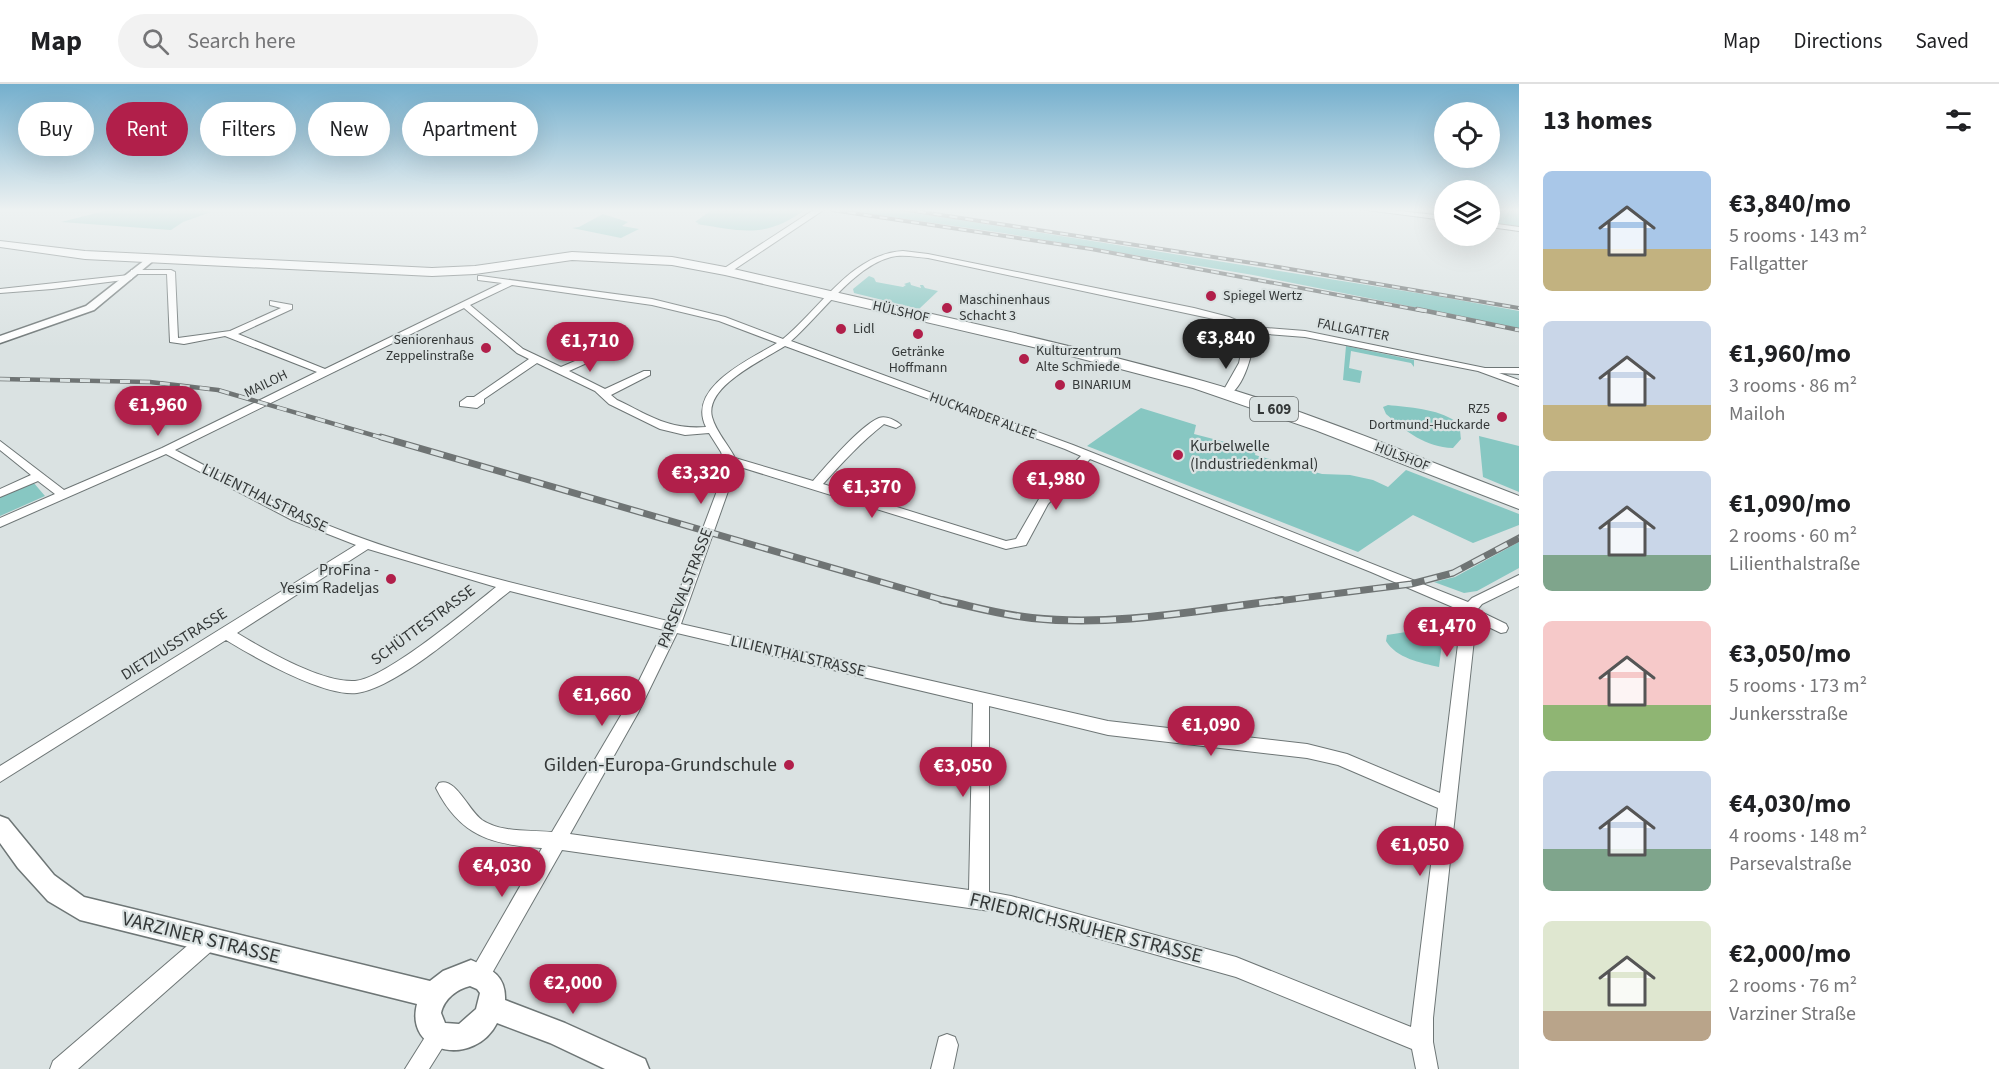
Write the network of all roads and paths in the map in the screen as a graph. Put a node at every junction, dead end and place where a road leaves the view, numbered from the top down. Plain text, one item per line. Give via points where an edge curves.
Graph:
1 (100, 255) edge
2 (750, 255) edge
3 (896, 255) edge
4 (920, 255) edge
5 (150, 259) junction
6 (725, 271) junction
7 (132, 274) junction
8 (481, 278) dead end
9 (511, 282) junction
10 (0, 291) edge
11 (832, 296) junction
12 (273, 303) dead end
13 (465, 305) junction
14 (1251, 330) junction
15 (229, 334) junction
16 (0, 340) edge
17 (785, 342) junction
18 (606, 351) dead end
19 (536, 360) junction
20 (1480, 369) junction
21 (562, 370) junction
22 (1519, 371) edge
23 (325, 372) junction
24 (647, 373) dead end
25 (1519, 383) edge
26 (1227, 393) junction
27 (604, 394) junction
28 (477, 399) dead end
29 (896, 424) dead end
30 (712, 429) junction
31 (0, 444) edge
32 (166, 450) junction
33 (1088, 455) junction
34 (731, 460) junction
35 (39, 476) junction
36 (816, 485) junction
37 (0, 493) edge
38 (63, 495) junction
39 (1519, 503) edge
40 (0, 523) edge
41 (366, 543) junction
42 (1519, 580) edge
43 (507, 586) junction
44 (1470, 611) junction
45 (673, 627) junction
46 (1501, 628) dead end
47 (226, 633) junction
48 (981, 698) junction
49 (0, 775) edge
50 (446, 788) dead end
51 (1447, 804) junction
52 (0, 826) edge
53 (559, 841) junction
54 (979, 899) junction
55 (208, 941) junction
56 (480, 975) junction
57 (434, 995) junction
58 (491, 1008) junction
59 (440, 1034) junction
60 (1422, 1042) junction
61 (947, 1045) dead end
62 (61, 1069) edge
63 (416, 1069) edge
64 (635, 1069) edge
65 (942, 1069) edge
66 (1427, 1069) edge

1 - 5 main road, L 609
2 - 6 main road
3 - 11 street, FALLGATTER via 879,259
4 - 14 street, FALLGATTER via 1194,311
5 - 6 main road, L 609 via 444,272 572,255 672,261
5 - 7 street
6 - 11 main road, L 609
7 - 10 street
7 - 15 street via 171,272 173,340
7 - 16 street via 90,308
8 - 9 street, HUCKARDER ALLEE
9 - 13 street, MAILOH
9 - 17 street, HUCKARDER ALLEE via 673,306
11 - 17 street
11 - 26 main road, HÜLSHOF / L 609 via 1079,353
12 - 15 street via 289,307
13 - 19 street via 506,337 508,343
13 - 23 street, MAILOH
14 - 20 street, FALLGATTER via 1305,334
14 - 26 street via 1239,375
15 - 23 street
17 - 30 street via 734,373 716,391 706,411
17 - 33 street, HUCKARDER ALLEE
18 - 21 street
19 - 21 street
19 - 28 street
20 - 22 street, FALLGATTER
20 - 25 street, FALLGATTER
21 - 27 street
23 - 32 street, MAILOH
24 - 27 street
26 - 39 main road, HÜLSHOF / L 609
27 - 30 street via 674,431
29 - 36 street via 883,420 866,432
30 - 34 street
31 - 35 street
32 - 38 street, MAILOH
32 - 41 street, LILIENTHALSTRASSE via 296,516
33 - 36 street via 1051,494 1024,537 1015,544 994,543
33 - 44 street, HUCKARDER ALLEE via 1376,569
34 - 36 street
34 - 45 street, PARSEVALSTRASSE via 732,467
35 - 37 street
35 - 38 street
38 - 40 street, MAILOH
41 - 43 street, LILIENTHALSTRASSE
41 - 47 street, DIETZIUSSTRASSE
42 - 44 street via 1477,601
43 - 45 street, LILIENTHALSTRASSE
43 - 47 street, SCHÜTTESTRASSE via 392,672 358,687 285,665
44 - 46 street, HUCKARDER ALLEE
44 - 51 street
45 - 48 street, LILIENTHALSTRASSE
45 - 53 street, PARSEVALSTRASSE
47 - 49 street, DIETZIUSSTRASSE
48 - 51 street, LILIENTHALSTRASSE via 1108,728 1307,751 1341,759
48 - 54 street
50 - 53 street, FRIEDRICHSRUHER STRASSE via 469,820 482,830
51 - 60 street
52 - 55 street, VARZINER STRASSE via 66,902
53 - 54 street, FRIEDRICHSRUHER STRASSE
53 - 56 street, PARSEVALSTRASSE
54 - 60 street, FRIEDRICHSRUHER STRASSE via 1236,967
55 - 57 street, VARZINER STRASSE
55 - 62 street
56 - 57 street via 450,978
56 - 58 street via 492,988
57 - 59 street via 429,1016
58 - 59 street via 478,1028 468,1034 457,1038
58 - 64 street via 556,1032
59 - 63 street
60 - 66 street
61 - 65 street

